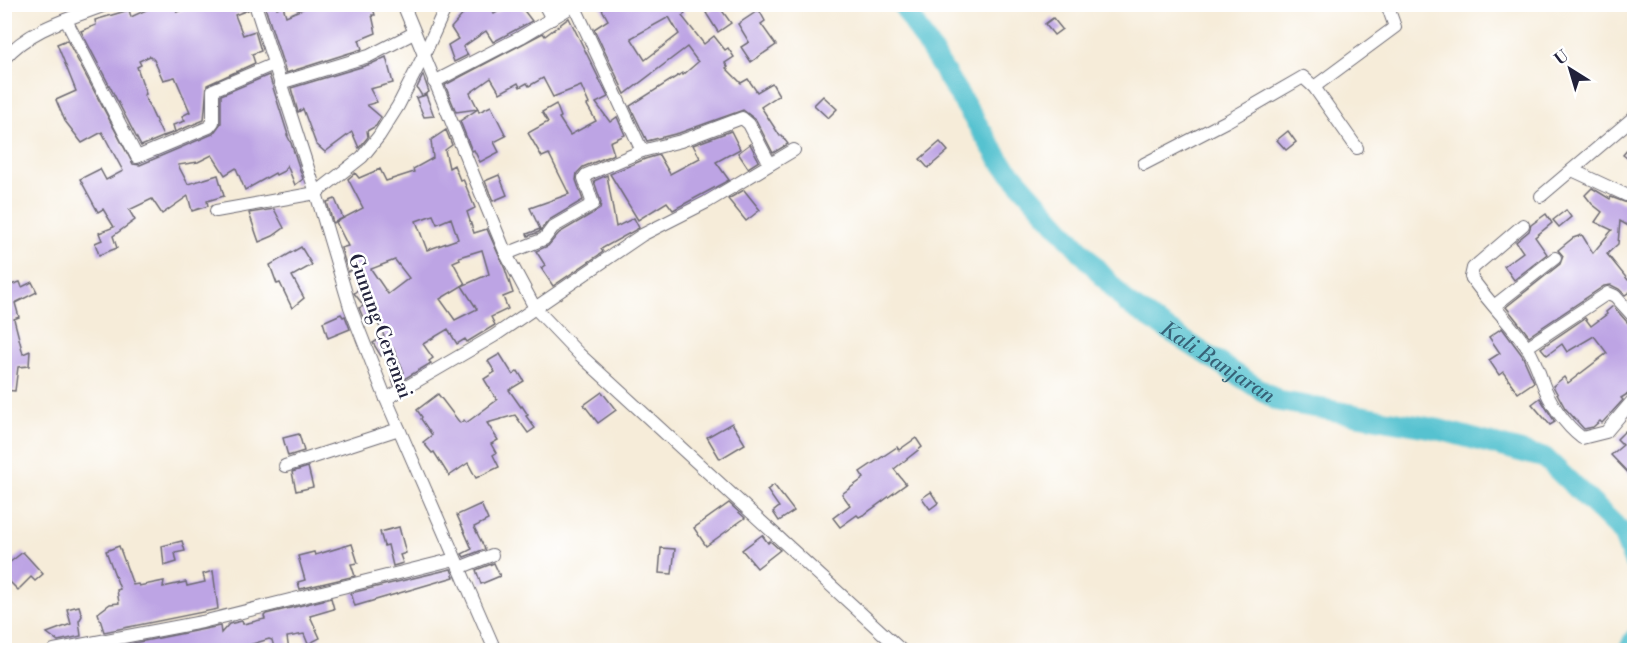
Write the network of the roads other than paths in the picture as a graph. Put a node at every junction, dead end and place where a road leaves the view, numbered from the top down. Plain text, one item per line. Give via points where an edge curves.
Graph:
1 (108, 4) edge
2 (255, 4) edge
3 (403, 4) edge
4 (447, 4) edge
5 (544, 4) edge
6 (1394, 4) edge
7 (575, 5) edge
8 (552, 19) junction
9 (66, 20) junction
10 (414, 33) junction
11 (422, 51) junction
12 (4, 59) edge
13 (274, 64) junction
14 (434, 82) junction
15 (280, 83) junction
16 (1314, 87) junction
17 (1635, 117) edge
18 (1357, 148) dead end
19 (794, 150) dead end
20 (642, 151) junction
21 (770, 164) junction
22 (1144, 164) dead end
23 (1572, 170) junction
24 (316, 193) junction
25 (1626, 195) dead end
26 (1541, 196) dead end
27 (216, 211) dead end
28 (1523, 225) dead end
29 (506, 254) junction
30 (1555, 258) dead end
31 (1494, 306) junction
32 (535, 308) junction
33 (1635, 318) edge
34 (1527, 347) junction
35 (386, 399) junction
36 (1635, 399) edge
37 (399, 429) junction
38 (285, 466) dead end
39 (492, 555) dead end
40 (457, 564) junction
41 (54, 651) edge
42 (495, 651) edge
43 (901, 651) edge

1 - 9 street
2 - 13 street, Gunung Ceremai
3 - 10 street
4 - 11 street
5 - 8 street
6 - 16 street via 1389,10 1395,27
7 - 8 street
7 - 20 street
8 - 14 street
9 - 12 street via 36,33
9 - 13 street via 138,157 209,127 213,122 213,90
10 - 11 street
10 - 15 street via 369,56
11 - 14 street
11 - 24 street via 398,106 379,136 362,156
13 - 15 street, Gunung Ceremai
14 - 29 street
15 - 24 street, Gunung Ceremai
16 - 18 street
16 - 22 street via 1301,78 1227,122
17 - 23 street
19 - 21 street
20 - 21 street via 742,118
20 - 29 street via 586,175 593,204 553,227 544,240
21 - 32 street via 642,235
23 - 25 street
23 - 26 street
24 - 27 street
24 - 35 street, Gunung Ceremai via 350,307
28 - 31 street via 1471,272
29 - 32 street
30 - 31 street
31 - 34 street
32 - 35 street
32 - 43 street via 579,354
33 - 34 street via 1608,293
34 - 36 street via 1549,397 1565,422 1582,438 1610,429
35 - 37 street, Gunung Ceremai
37 - 38 street
37 - 40 street, Gunung Ceremai
39 - 40 street
40 - 41 street
40 - 42 street, Gunung Ceremai

